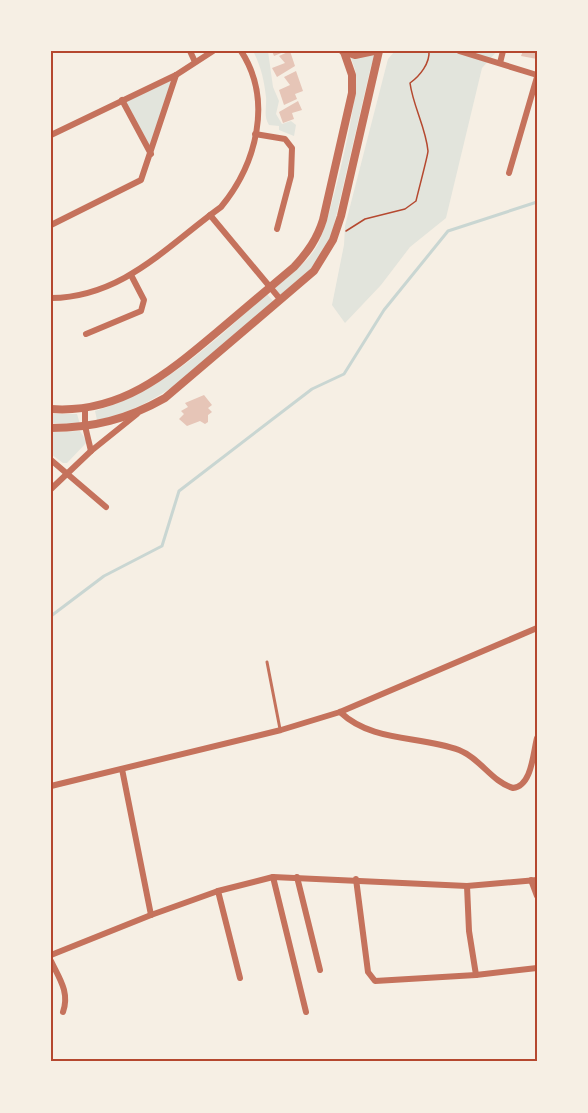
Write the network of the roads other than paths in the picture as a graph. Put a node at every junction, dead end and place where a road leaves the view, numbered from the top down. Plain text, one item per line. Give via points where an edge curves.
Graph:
1 (190, 51) edge
2 (213, 51) edge
3 (241, 51) edge
4 (344, 51) edge
5 (374, 51) edge
6 (379, 51) edge
7 (459, 51) edge
8 (504, 51) edge
9 (195, 62) junction
10 (500, 63) junction
11 (176, 75) junction
12 (537, 76) edge
13 (122, 100) junction
14 (255, 134) junction
15 (51, 135) edge
16 (151, 154) junction
17 (509, 173) dead end
18 (210, 215) junction
19 (51, 225) edge
20 (277, 229) dead end
21 (131, 275) junction
22 (270, 288) junction
23 (51, 298) edge
24 (280, 299) junction
25 (86, 334) dead end
26 (85, 408) junction
27 (51, 410) edge
28 (137, 414) junction
29 (85, 426) junction
30 (51, 428) edge
31 (91, 451) junction
32 (51, 460) edge
33 (67, 473) junction
34 (51, 489) edge
35 (106, 507) dead end
36 (537, 628) edge
37 (267, 662) dead end
38 (340, 711) junction
39 (281, 730) junction
40 (537, 738) edge
41 (122, 769) junction
42 (51, 786) edge
43 (297, 876) junction
44 (273, 877) junction
45 (356, 879) junction
46 (534, 880) edge
47 (467, 886) junction
48 (218, 891) junction
49 (537, 896) edge
50 (151, 915) junction
51 (51, 955) edge
52 (51, 961) edge
53 (537, 968) edge
54 (320, 970) dead end
55 (476, 975) junction
56 (240, 978) dead end
57 (63, 1012) dead end
58 (306, 1012) dead end

1 - 9 street
2 - 9 street
3 - 14 street via 252,68 260,97
4 - 5 street via 355,55
4 - 22 street via 352,75 352,93 323,220 307,254
6 - 24 street via 333,240 314,271
7 - 10 street
8 - 10 street
9 - 11 street
10 - 12 street
11 - 13 street
11 - 16 street
12 - 17 street
13 - 15 street
13 - 16 street
14 - 18 street via 253,148 232,193
14 - 20 street via 285,139 292,148 291,176
16 - 19 street via 141,180
18 - 21 street
18 - 22 street
21 - 23 street via 97,291
21 - 25 street via 144,300 141,310
22 - 24 street
22 - 26 street via 153,384
24 - 28 street via 165,398
26 - 27 street
26 - 29 street
28 - 29 street
28 - 31 street
29 - 30 street
29 - 31 street
31 - 33 street
32 - 33 street
33 - 34 street
33 - 35 street
36 - 38 street
37 - 39 lane
38 - 39 street
38 - 40 street via 353,724 373,732 460,750 508,787 518,787 526,780
39 - 41 street
41 - 42 street
41 - 50 street
43 - 44 street
43 - 45 street
43 - 54 street
44 - 48 street
44 - 58 street
45 - 47 street
45 - 55 street via 368,972 375,981
46 - 47 street
46 - 49 street
47 - 55 street
48 - 50 street
48 - 56 street
50 - 51 street
52 - 57 street via 66,992
53 - 55 street

